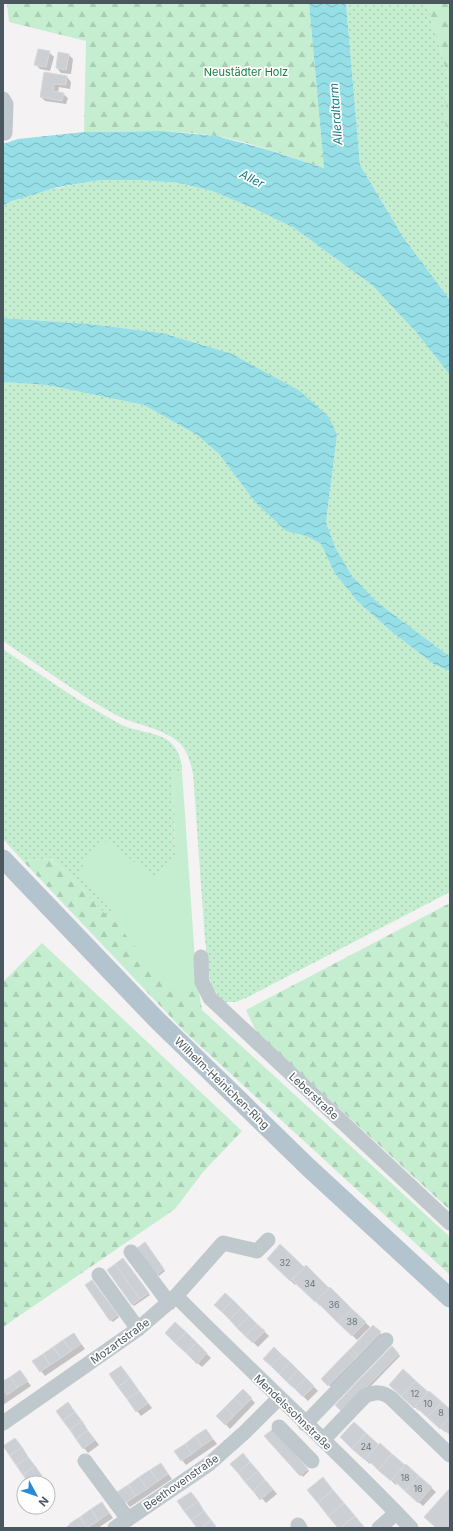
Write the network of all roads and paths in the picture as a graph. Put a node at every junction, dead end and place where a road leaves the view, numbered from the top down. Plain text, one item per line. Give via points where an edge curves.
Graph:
1 (5, 102) edge
2 (5, 133) dead end
3 (3, 859) edge
4 (201, 957) dead end
5 (450, 1223) edge
6 (268, 1240) dead end
7 (131, 1252) dead end
8 (98, 1275) dead end
9 (450, 1298) edge
10 (172, 1300) junction
11 (138, 1329) junction
12 (386, 1340) dead end
13 (279, 1398) junction
14 (303, 1421) junction
15 (3, 1423) edge
16 (324, 1441) junction
17 (450, 1455) edge
18 (85, 1461) dead end
19 (396, 1513) junction
20 (128, 1519) junction
21 (115, 1528) edge
22 (380, 1528) edge
23 (411, 1528) edge

1 - 2 street
3 - 9 main road, Wilhelm-Heinichen-Ring via 157,1020 308,1167
4 - 5 street, Leberstraße via 202,982 210,998
6 - 10 street, Mozartstraße via 257,1251 223,1243
7 - 10 street, Mendelssohnstraße
8 - 11 street
10 - 11 street, Mozartstraße
10 - 13 street, Mendelssohnstraße
11 - 15 street, Mozartstraße
12 - 14 street
13 - 14 street, Mendelssohnstraße
13 - 20 street, Beethovenstraße via 209,1464
14 - 16 street, Mendelssohnstraße
14 - 16 street via 282,1430 310,1459
16 - 17 street via 365,1396 381,1392 391,1398
16 - 19 street, Mendelssohnstraße
18 - 20 street
19 - 22 street
19 - 23 street, Mendelssohnstraße
20 - 21 street, Beethovenstraße

